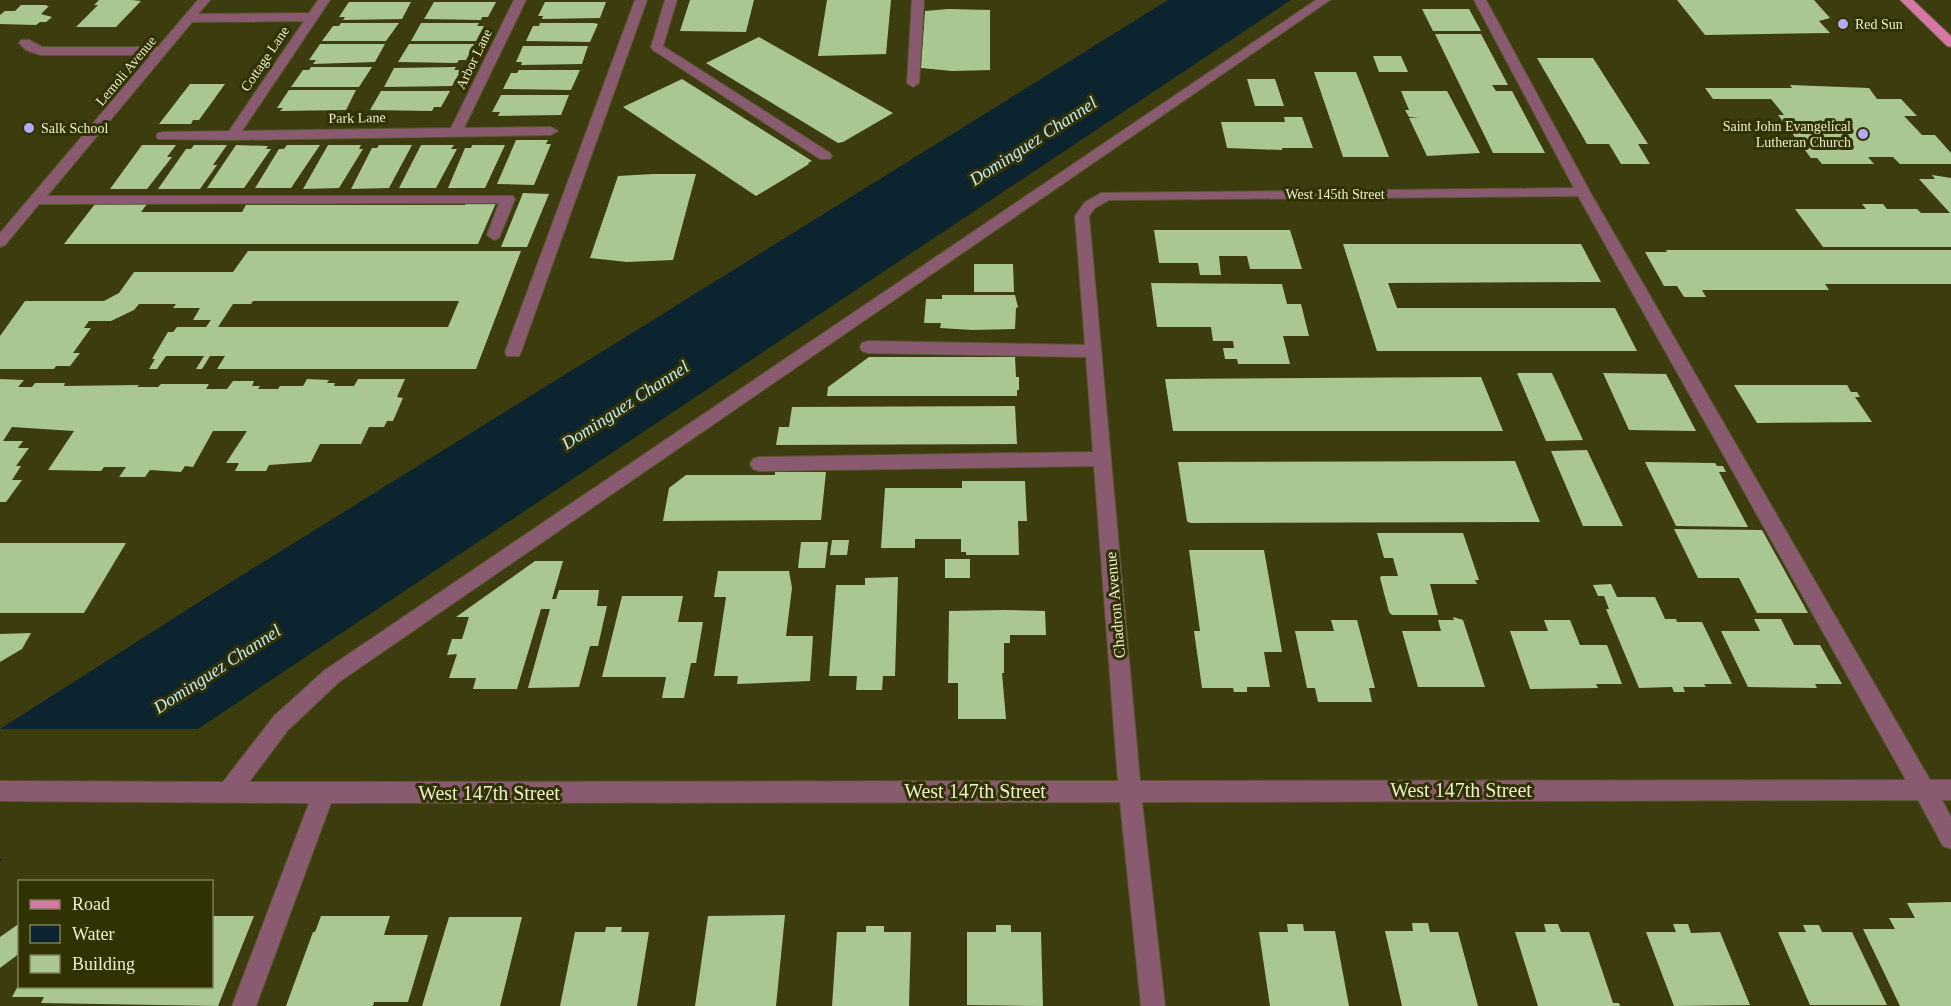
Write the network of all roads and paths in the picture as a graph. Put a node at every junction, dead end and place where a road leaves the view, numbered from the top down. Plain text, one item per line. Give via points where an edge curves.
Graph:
1 (204, 0) edge
2 (324, 0) edge
3 (520, 0) edge
4 (641, 0) edge
5 (671, 0) edge
6 (918, 0) edge
7 (1324, 0) edge
8 (1480, 0) edge
9 (1906, 0) edge
10 (312, 17) junction
11 (190, 18) junction
12 (25, 43) dead end
13 (1951, 43) edge
14 (162, 51) junction
15 (913, 83) dead end
16 (552, 131) dead end
17 (456, 132) junction
18 (232, 135) junction
19 (163, 136) dead end
20 (825, 156) dead end
21 (1583, 192) junction
22 (36, 200) junction
23 (1090, 205) joint
24 (494, 235) dead end
25 (0, 242) edge
26 (868, 347) dead end
27 (1093, 351) junction
28 (513, 352) dead end
29 (1102, 459) junction
30 (759, 464) dead end
31 (1130, 790) junction
32 (1923, 790) junction
33 (1951, 790) edge
34 (0, 791) edge
35 (229, 792) junction
36 (324, 793) junction
37 (1951, 838) edge
38 (244, 1006) edge
39 (1153, 1006) edge

1 - 11 street, Lemoli Avenue
2 - 10 street, Cottage Lane
3 - 17 street, Arbor Lane
4 - 28 street
5 - 20 street via 657,47
6 - 15 street
7 - 35 street via 332,676 281,723
8 - 21 street
9 - 13 main road
10 - 11 street
10 - 18 street, Cottage Lane
11 - 14 street, Lemoli Avenue
12 - 14 street via 40,51
14 - 22 street, Lemoli Avenue
16 - 17 street, Park Lane
17 - 18 street, Park Lane
18 - 19 street, Park Lane
21 - 23 street, West 145th Street via 1106,196
21 - 32 street
22 - 24 street via 508,199
22 - 25 street, Lemoli Avenue
23 - 27 street, Chadron Avenue via 1082,216
26 - 27 street
27 - 29 street, Chadron Avenue
29 - 30 street
29 - 31 street, Chadron Avenue
31 - 32 street, West 147th Street
31 - 36 street, West 147th Street
31 - 39 street, Chadron Avenue
32 - 33 street, West 147th Street
32 - 37 street
34 - 35 street, West 147th Street
35 - 36 street, West 147th Street
36 - 38 street

